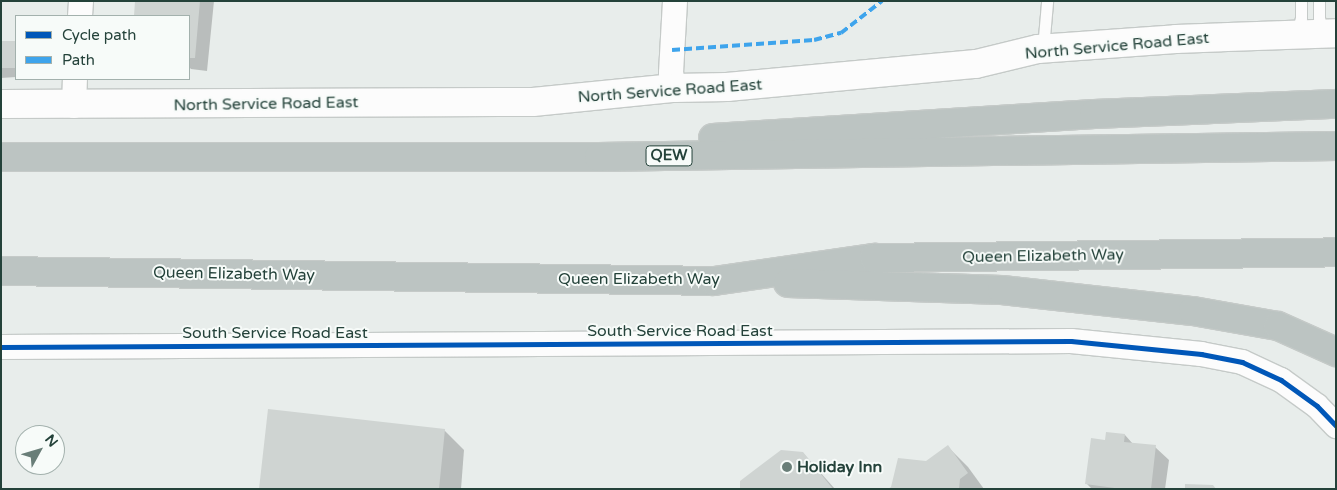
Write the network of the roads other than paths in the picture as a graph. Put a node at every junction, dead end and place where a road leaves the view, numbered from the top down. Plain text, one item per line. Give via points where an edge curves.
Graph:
1 (82, 1) edge
2 (675, 1) edge
3 (1047, 1) edge
4 (1301, 1) edge
5 (1319, 1) edge
6 (80, 15) edge
7 (1318, 33) edge
8 (1038, 49) junction
9 (75, 80) edge
10 (674, 88) junction
11 (1, 104) edge
12 (1336, 104) edge
13 (74, 106) junction
14 (1336, 146) edge
15 (1, 157) edge
16 (599, 157) junction
17 (1336, 252) edge
18 (1, 271) edge
19 (714, 281) junction
20 (1, 347) edge
21 (1336, 352) edge
22 (1336, 426) edge

1 - 6 street
2 - 10 street via 671,73
3 - 8 lane via 1044,37
4 - 7 lane via 1301,18
5 - 7 lane
7 - 8 street, North Service Road East
8 - 10 street, North Service Road East via 976,64 727,87
9 - 13 street
10 - 13 street, North Service Road East via 533,102
11 - 13 street, North Service Road East
12 - 16 highway via 1094,114 654,142
14 - 16 highway, QEW
15 - 16 highway, QEW
17 - 19 highway, Queen Elizabeth Way via 874,258
18 - 19 highway, Queen Elizabeth Way
19 - 21 highway via 1002,290 1183,310 1278,326
20 - 22 street, South Service Road East via 1071,341 1201,354 1242,362 1281,380 1317,406

